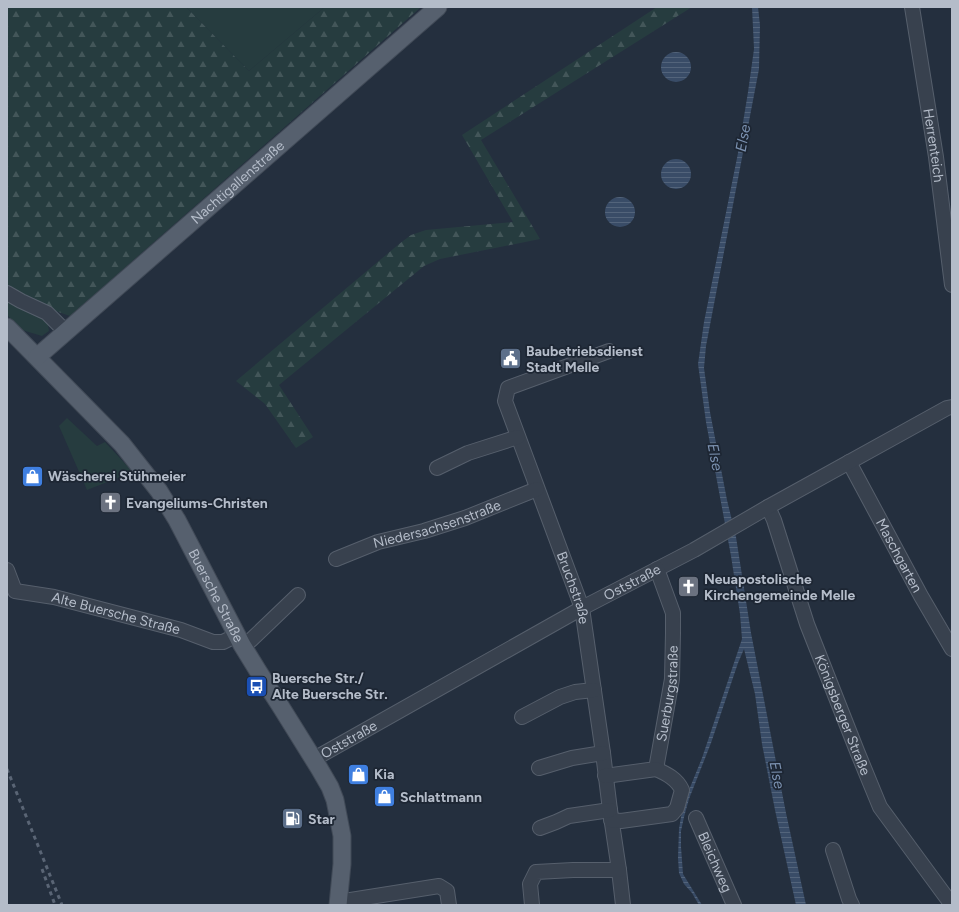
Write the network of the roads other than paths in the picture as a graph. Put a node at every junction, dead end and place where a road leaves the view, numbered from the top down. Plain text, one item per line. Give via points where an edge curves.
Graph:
1 (438, 7) edge
2 (912, 7) edge
3 (952, 285) edge
4 (7, 293) edge
5 (7, 327) edge
6 (65, 332) junction
7 (609, 351) dead end
8 (37, 357) junction
9 (952, 407) edge
10 (518, 437) junction
11 (849, 462) junction
12 (437, 468) dead end
13 (537, 489) junction
14 (768, 507) junction
15 (336, 559) dead end
16 (657, 569) junction
17 (7, 570) edge
18 (298, 595) dead end
19 (582, 608) junction
20 (240, 640) junction
21 (952, 649) edge
22 (594, 690) junction
23 (522, 717) dead end
24 (603, 753) junction
25 (314, 759) junction
26 (539, 768) dead end
27 (656, 769) junction
28 (605, 776) junction
29 (610, 815) junction
30 (696, 818) dead end
31 (540, 828) dead end
32 (833, 850) dead end
33 (619, 870) junction
34 (338, 903) edge
35 (449, 905) edge
36 (532, 905) edge
37 (623, 905) edge
38 (734, 905) edge
39 (852, 905) edge
40 (952, 905) edge

1 - 6 main road, Nachtigallenstraße
2 - 3 street, Herrenteich via 936,157
4 - 6 street via 47,314
5 - 8 main road, Buersche Straße
6 - 8 main road, Nachtigallenstraße
7 - 10 street, Bruchstraße via 508,388 504,401
8 - 20 main road, Buersche Straße via 122,444 159,490
9 - 11 street, Oststraße
10 - 12 street via 468,453
10 - 13 street, Bruchstraße
11 - 14 street, Oststraße
11 - 21 street, Maschgarten
13 - 15 street, Niedersachsenstraße via 465,518 378,542
13 - 19 street, Bruchstraße
14 - 16 street, Oststraße
14 - 40 street, Königsberger Straße via 807,624 880,807
16 - 19 street, Oststraße
16 - 27 street, Suerburgstraße via 673,613 673,633 672,679
17 - 20 street, Alte Buersche Straße via 15,591 62,599 181,630 213,642
18 - 20 street via 251,640
19 - 22 street, Bruchstraße
19 - 25 street, Oststraße
20 - 25 main road, Buersche Straße
22 - 23 street via 560,697
22 - 24 street, Bruchstraße
24 - 26 street via 572,758
24 - 28 street, Bruchstraße
25 - 34 main road, Buersche Straße via 330,787 340,823 342,864
27 - 28 street
27 - 29 street via 675,780 682,790 677,808 672,814 621,821
28 - 29 street, Bruchstraße
29 - 31 street via 569,816
29 - 33 street, Bruchstraße
30 - 38 street, Bleichweg
32 - 39 street
33 - 36 street via 536,872 530,884
33 - 37 street, Bruchstraße
34 - 35 street via 439,886 447,891

